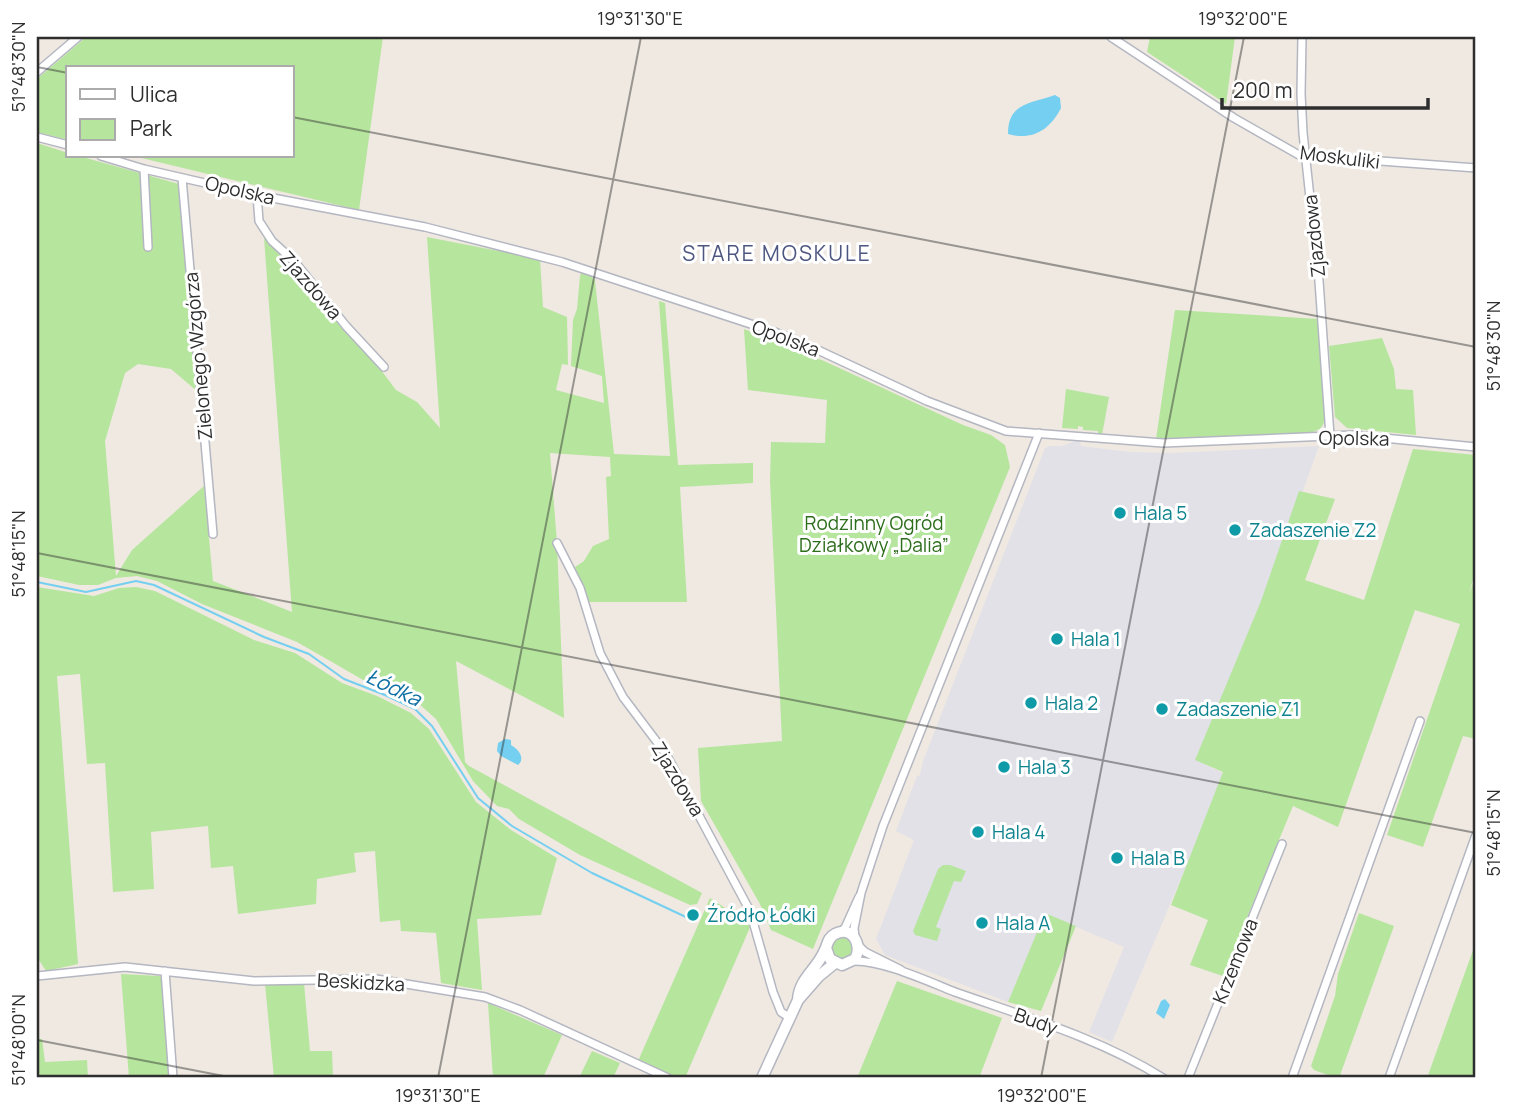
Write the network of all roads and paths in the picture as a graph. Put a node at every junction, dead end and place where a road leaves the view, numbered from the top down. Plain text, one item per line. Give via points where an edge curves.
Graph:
1 (78, 37) edge
2 (1111, 37) edge
3 (1302, 37) edge
4 (37, 72) edge
5 (37, 137) edge
6 (66, 144) edge
7 (1305, 156) junction
8 (107, 158) edge
9 (1476, 168) edge
10 (144, 170) junction
11 (183, 178) junction
12 (257, 194) junction
13 (148, 247) dead end
14 (384, 367) dead end
15 (1039, 433) junction
16 (1330, 436) junction
17 (1476, 447) edge
18 (213, 534) dead end
19 (557, 543) dead end
20 (1420, 721) dead end
21 (1476, 835) edge
22 (1282, 844) dead end
23 (861, 893) junction
24 (839, 933) junction
25 (857, 942) junction
26 (826, 948) junction
27 (853, 961) junction
28 (835, 963) junction
29 (165, 971) junction
30 (904, 972) junction
31 (37, 976) edge
32 (798, 1000) junction
33 (790, 1018) junction
34 (173, 1078) edge
35 (668, 1078) edge
36 (762, 1078) edge
37 (1163, 1078) edge
38 (1188, 1078) edge
39 (1292, 1078) edge
40 (1389, 1078) edge

1 - 4 street
2 - 7 street, Moskuliki via 1258,132
3 - 7 street, Zjazdowa
5 - 6 street
7 - 9 street, Moskuliki
7 - 16 street, Zjazdowa
8 - 10 street, Opolska
10 - 11 street, Opolska
10 - 13 street
11 - 12 street, Opolska
11 - 18 street, Zielonego Wzgórza
12 - 14 street, Zjazdowa via 259,221 272,241
12 - 15 street, Opolska via 425,227 562,262 783,335 995,428
15 - 16 street, Opolska via 1163,443
15 - 23 street via 883,826
16 - 17 street, Opolska
19 - 33 street, Zjazdowa via 580,588 605,664 623,697 666,754 750,911 773,992 780,1010
20 - 39 street
21 - 40 street
22 - 38 street, Krzemowa
23 - 24 street
23 - 25 street via 854,928
24 - 25 street via 850,934
24 - 26 street via 830,938
25 - 27 street
25 - 30 street, Budy
26 - 28 street
26 - 32 street via 802,983
27 - 28 street
27 - 30 street, Budy
28 - 32 street
29 - 31 street, Beskidzka via 125,967
29 - 34 street
29 - 35 street, Beskidzka via 254,981 376,979 485,997
30 - 37 street, Budy via 1120,1053
32 - 33 street
33 - 36 street

